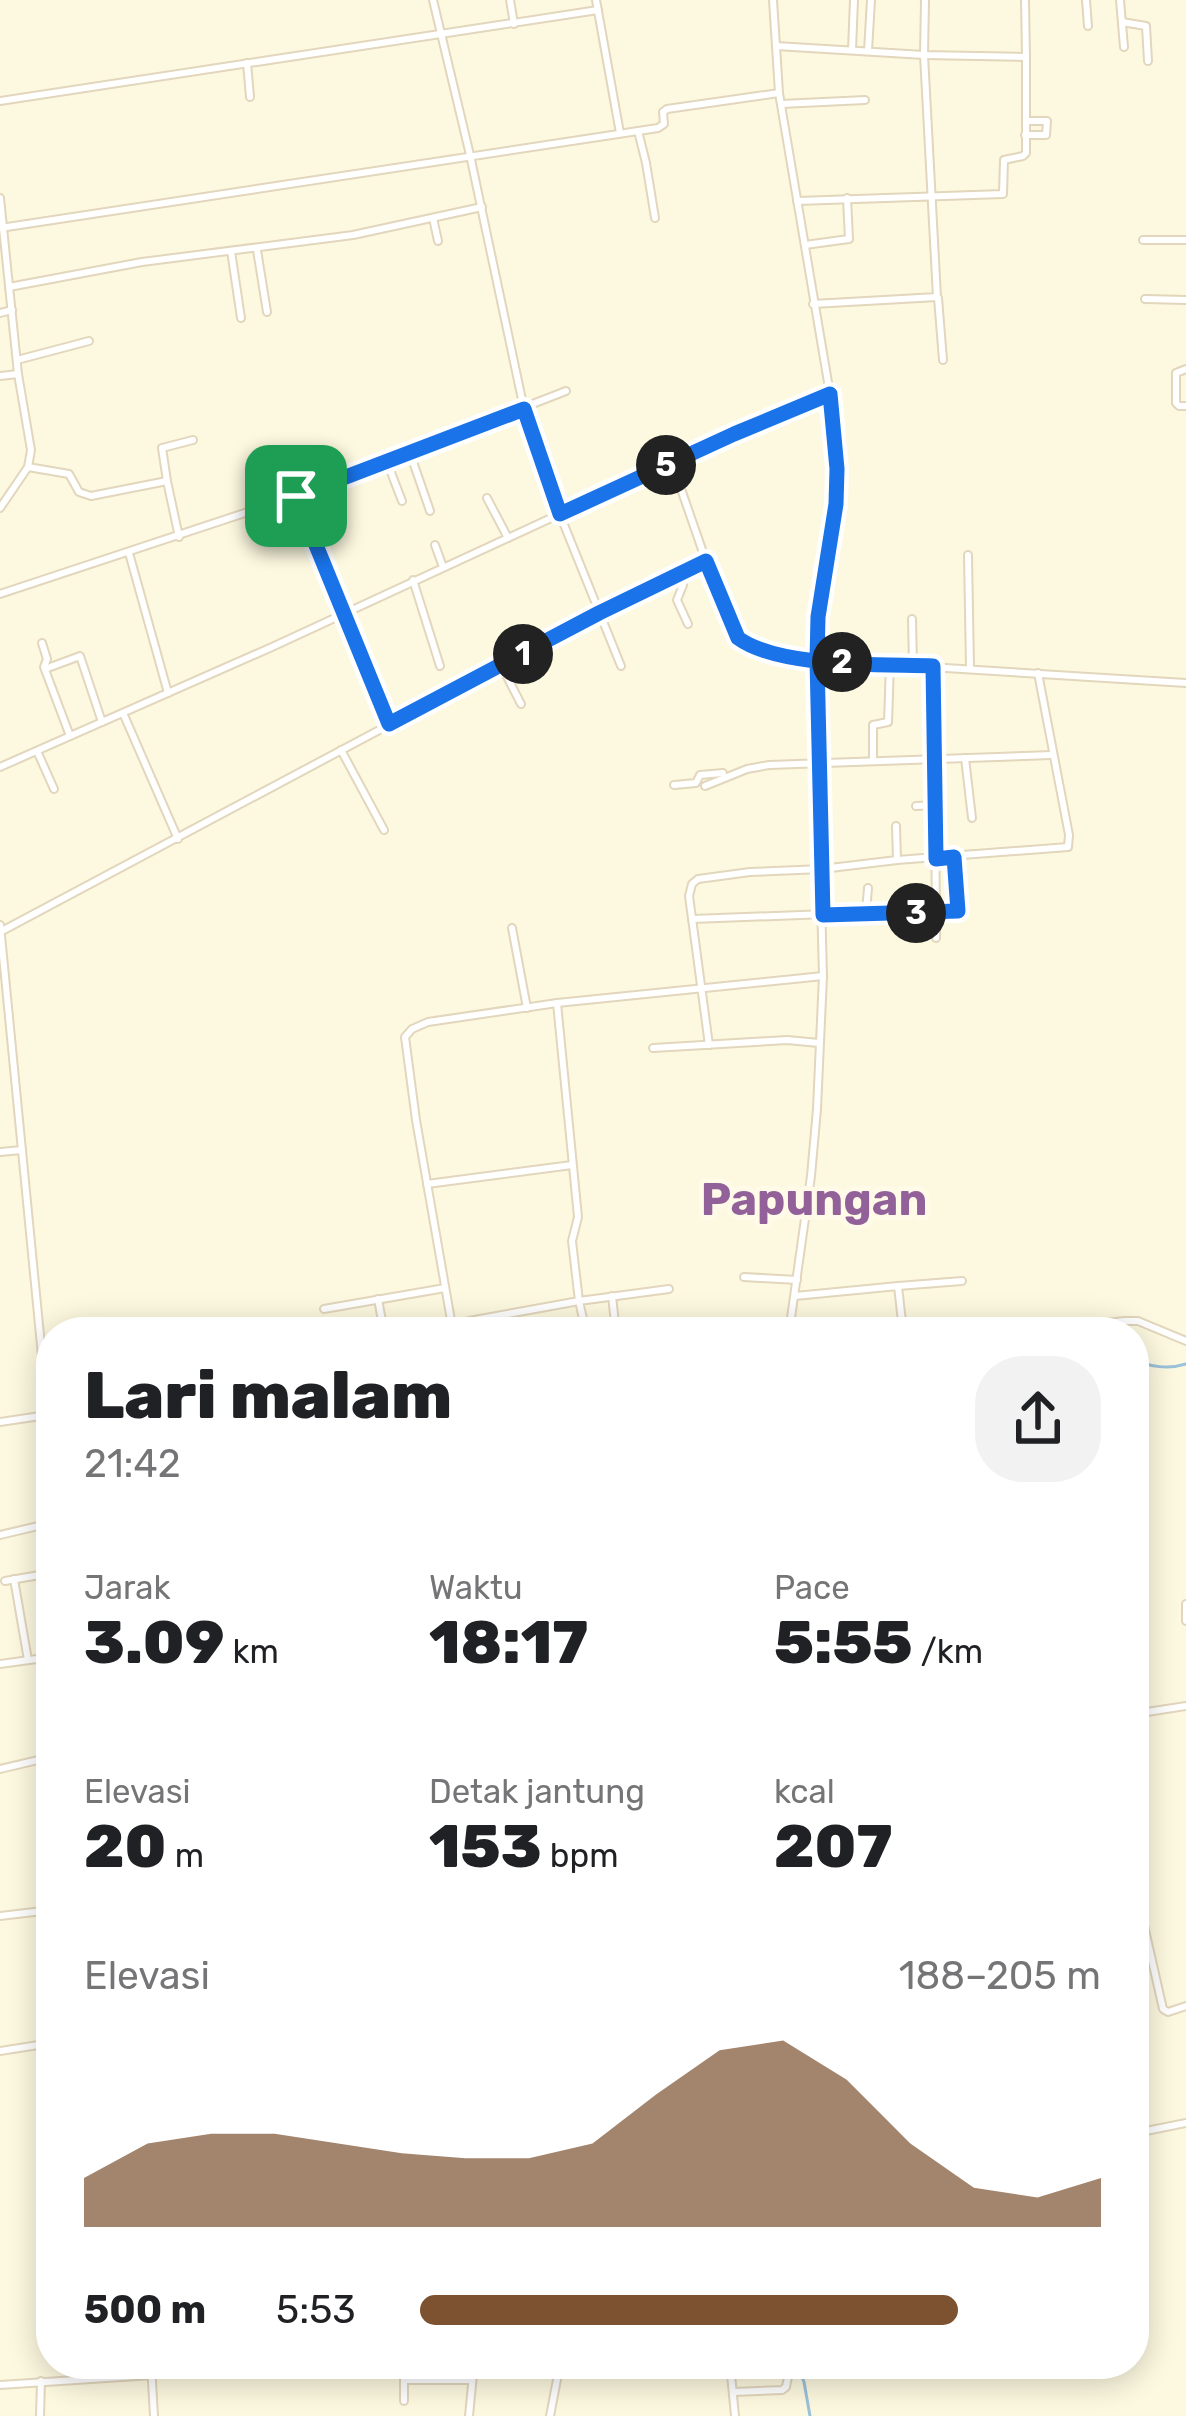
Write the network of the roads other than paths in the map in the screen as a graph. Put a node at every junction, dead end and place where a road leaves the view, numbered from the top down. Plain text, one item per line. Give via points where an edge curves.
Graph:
1 (433, 0) edge
2 (510, 0) edge
3 (773, 0) edge
4 (854, 0) edge
5 (871, 0) edge
6 (925, 0) edge
7 (1025, 0) edge
8 (1086, 0) edge
9 (1120, 0) edge
10 (597, 5) edge
11 (1122, 22) junction
12 (514, 24) junction
13 (1088, 26) dead end
14 (440, 35) junction
15 (776, 46) junction
16 (1124, 47) dead end
17 (852, 50) junction
18 (868, 51) junction
19 (923, 55) junction
20 (1026, 57) junction
21 (1148, 61) dead end
22 (247, 63) junction
23 (779, 93) junction
24 (250, 97) dead end
25 (865, 100) dead end
26 (0, 101) edge
27 (781, 104) junction
28 (1025, 121) junction
29 (638, 131) junction
30 (620, 133) junction
31 (1025, 135) junction
32 (470, 154) junction
33 (0, 197) edge
34 (934, 197) junction
35 (847, 198) junction
36 (797, 201) junction
37 (482, 206) junction
38 (433, 218) junction
39 (655, 218) dead end
40 (2, 228) edge
41 (1143, 240) dead end
42 (1186, 240) edge
43 (438, 241) dead end
44 (805, 245) junction
45 (256, 249) junction
46 (231, 251) junction
47 (9, 287) junction
48 (938, 297) junction
49 (1145, 299) dead end
50 (1186, 299) edge
51 (813, 304) junction
52 (12, 310) junction
53 (267, 312) dead end
54 (0, 313) edge
55 (241, 318) dead end
56 (89, 341) dead end
57 (17, 360) junction
58 (943, 360) dead end
59 (1186, 368) edge
60 (18, 374) junction
61 (0, 376) edge
62 (566, 391) dead end
63 (830, 394) junction
64 (1186, 406) edge
65 (524, 409) junction
66 (193, 440) dead end
67 (410, 453) junction
68 (387, 462) junction
69 (672, 463) junction
70 (28, 467) junction
71 (167, 482) junction
72 (296, 496) junction
73 (487, 498) dead end
74 (402, 500) dead end
75 (0, 508) edge
76 (430, 512) dead end
77 (560, 514) junction
78 (179, 537) junction
79 (508, 538) junction
80 (435, 545) dead end
81 (129, 553) junction
82 (968, 555) dead end
83 (706, 561) junction
84 (443, 567) junction
85 (680, 574) junction
86 (413, 580) junction
87 (0, 594) edge
88 (599, 613) junction
89 (344, 614) junction
90 (912, 619) dead end
91 (688, 624) dead end
92 (42, 643) dead end
93 (77, 646) dead end
94 (80, 656) junction
95 (817, 660) junction
96 (890, 664) junction
97 (501, 665) junction
98 (914, 665) junction
99 (440, 666) dead end
100 (621, 666) dead end
101 (933, 666) junction
102 (970, 668) junction
103 (45, 669) junction
104 (1038, 673) junction
105 (1186, 683) edge
106 (168, 693) junction
107 (521, 704) dead end
108 (123, 713) junction
109 (102, 722) junction
110 (389, 724) junction
111 (70, 736) junction
112 (341, 750) junction
113 (37, 751) junction
114 (1052, 755) junction
115 (965, 758) junction
116 (936, 759) junction
117 (872, 760) junction
118 (819, 762) junction
119 (0, 767) edge
120 (723, 773) dead end
121 (674, 785) dead end
122 (705, 786) dead end
123 (54, 789) dead end
124 (936, 805) junction
125 (916, 806) dead end
126 (972, 818) dead end
127 (896, 826) dead end
128 (384, 830) dead end
129 (178, 839) junction
130 (954, 857) junction
131 (936, 859) junction
132 (897, 860) junction
133 (822, 868) junction
134 (868, 888) dead end
135 (866, 912) junction
136 (936, 913) junction
137 (823, 915) junction
138 (692, 919) junction
139 (512, 928) dead end
140 (0, 930) edge
141 (936, 938) dead end
142 (823, 976) junction
143 (703, 987) junction
144 (556, 1003) junction
145 (526, 1008) junction
146 (0, 1034) edge
147 (10, 1034) junction
148 (819, 1043) junction
149 (709, 1045) junction
150 (653, 1048) dead end
151 (22, 1150) junction
152 (0, 1152) edge
153 (572, 1165) junction
154 (427, 1184) junction
155 (744, 1277) dead end
156 (797, 1280) junction
157 (962, 1280) dead end
158 (898, 1286) junction
159 (446, 1288) junction
160 (669, 1289) dead end
161 (612, 1296) junction
162 (795, 1296) junction
163 (378, 1299) junction
164 (579, 1301) junction
165 (325, 1309) dead end
166 (38, 1317) edge
167 (381, 1317) edge
168 (451, 1317) edge
169 (509, 1317) edge
170 (583, 1317) edge
171 (614, 1317) edge
172 (792, 1317) edge
173 (902, 1317) edge
174 (1149, 1326) edge
175 (1186, 1341) edge
176 (36, 1417) edge
177 (0, 1422) edge
178 (36, 1527) edge
179 (0, 1535) edge
180 (36, 1576) edge
181 (1186, 1604) edge
182 (1186, 1621) edge
183 (36, 1659) edge
184 (28, 1660) junction
185 (0, 1664) edge
186 (1186, 1706) edge
187 (1149, 1712) edge
188 (36, 1760) edge
189 (0, 1769) edge
190 (36, 1912) edge
191 (0, 1916) edge
192 (1149, 1948) edge
193 (1186, 2006) edge
194 (36, 2045) edge
195 (0, 2051) edge
196 (1186, 2123) edge
197 (1149, 2130) edge
198 (61, 2379) edge
199 (152, 2379) edge
200 (557, 2379) edge
201 (732, 2379) edge
202 (788, 2379) edge
203 (404, 2380) joint
204 (472, 2380) joint
205 (41, 2381) junction
206 (0, 2385) edge
207 (734, 2392) junction
208 (404, 2401) dead end
209 (40, 2416) edge
210 (154, 2416) edge
211 (469, 2416) edge
212 (550, 2416) edge
213 (735, 2416) edge

1 - 14 street
2 - 12 street
3 - 15 street
4 - 17 street
5 - 18 street
6 - 19 street
7 - 20 street
8 - 13 street
9 - 11 street
10 - 12 street
10 - 30 street
11 - 16 street
11 - 21 street via 1146,26
12 - 14 street
14 - 22 street
14 - 32 street
15 - 17 street
15 - 23 street
17 - 18 street
18 - 19 street
19 - 20 street
19 - 34 street
20 - 28 street
22 - 24 street
22 - 26 street
23 - 27 street
23 - 29 street via 667,109 661,127
25 - 27 street
27 - 36 street
28 - 31 street
28 - 31 street via 1048,124 1046,135
29 - 30 street
29 - 39 street
30 - 32 street
31 - 34 street via 1025,155 1004,160 1003,194
32 - 37 street
32 - 40 street
33 - 40 street
34 - 35 street
34 - 48 street
35 - 36 street
35 - 44 street via 849,239
36 - 44 street
37 - 38 street
37 - 65 street
38 - 43 street
38 - 45 street
40 - 47 street
41 - 42 street
44 - 51 street
45 - 46 street
45 - 53 street
46 - 47 street
46 - 55 street
47 - 52 street
48 - 51 street
48 - 58 street
49 - 50 street
51 - 63 street
52 - 54 street
52 - 57 street
56 - 57 street
57 - 60 street
59 - 64 street via 1176,371 1176,404
60 - 61 street
60 - 70 street
62 - 65 street
63 - 69 street
63 - 95 street via 836,504
65 - 67 street
65 - 77 street
66 - 71 street via 164,446
67 - 68 street
67 - 76 street
68 - 72 street
68 - 74 street
69 - 77 street
69 - 83 street
70 - 71 street via 68,474 91,496
70 - 75 street
71 - 78 street
72 - 78 street
72 - 89 street
73 - 79 street
77 - 79 street
77 - 88 street
78 - 81 street
79 - 84 street
80 - 84 street
81 - 87 street
81 - 106 street
82 - 102 street
83 - 85 street
83 - 95 street via 738,638 785,658
84 - 86 street
85 - 88 street
85 - 91 street via 677,600
86 - 89 street
86 - 99 street
88 - 97 street
88 - 100 street
89 - 106 street
89 - 110 street
90 - 98 street
92 - 103 street
93 - 94 street
94 - 103 street
94 - 109 street
95 - 96 street
95 - 118 street
96 - 98 street
96 - 117 street via 888,722 873,725
97 - 107 street
97 - 110 street
98 - 101 street
101 - 102 street
101 - 116 street
102 - 104 street
103 - 111 street
104 - 105 street
104 - 114 street
106 - 108 street
108 - 109 street
108 - 129 street
109 - 111 street
110 - 112 street
111 - 113 street
112 - 128 street
112 - 129 street
113 - 119 street
113 - 123 street
114 - 115 street
114 - 130 street via 1068,847
115 - 116 street
115 - 126 street
116 - 117 street
116 - 124 street
117 - 118 street
118 - 122 street via 747,769
118 - 133 street
120 - 121 street
124 - 125 street
124 - 131 street
127 - 132 street
129 - 140 street
130 - 131 street
130 - 136 street via 958,911
131 - 132 street
131 - 136 street
132 - 133 street
133 - 137 street
133 - 138 street via 698,879 688,896
134 - 135 street
135 - 136 street
135 - 137 street
136 - 141 street
137 - 138 street
137 - 142 street
138 - 143 street
139 - 145 street
140 - 147 street
142 - 143 street
142 - 148 street
143 - 144 street
143 - 149 street
144 - 145 street
144 - 153 street
145 - 154 street via 428,1022 406,1035
146 - 147 street
147 - 151 street
148 - 149 street
148 - 156 street
149 - 150 street
151 - 152 street
151 - 166 street
153 - 154 street
153 - 164 street
154 - 159 street
155 - 156 street
156 - 162 street
157 - 158 street
158 - 162 street
158 - 173 street
159 - 163 street
159 - 168 street
160 - 161 street
161 - 164 street
161 - 171 street
162 - 172 street
163 - 165 street
163 - 167 street
164 - 169 street
164 - 170 street
174 - 175 street
176 - 177 street
178 - 179 street
180 - 184 street via 9,1580
181 - 182 street
183 - 184 street
184 - 185 street
186 - 187 street
188 - 189 street
190 - 191 street
192 - 193 street via 1163,2009
194 - 195 street
196 - 197 street
198 - 205 street
199 - 210 street
200 - 212 street
201 - 207 street
202 - 207 street via 784,2389
203 - 204 street
203 - 208 street
204 - 211 street
205 - 206 street
205 - 209 street
207 - 213 street

